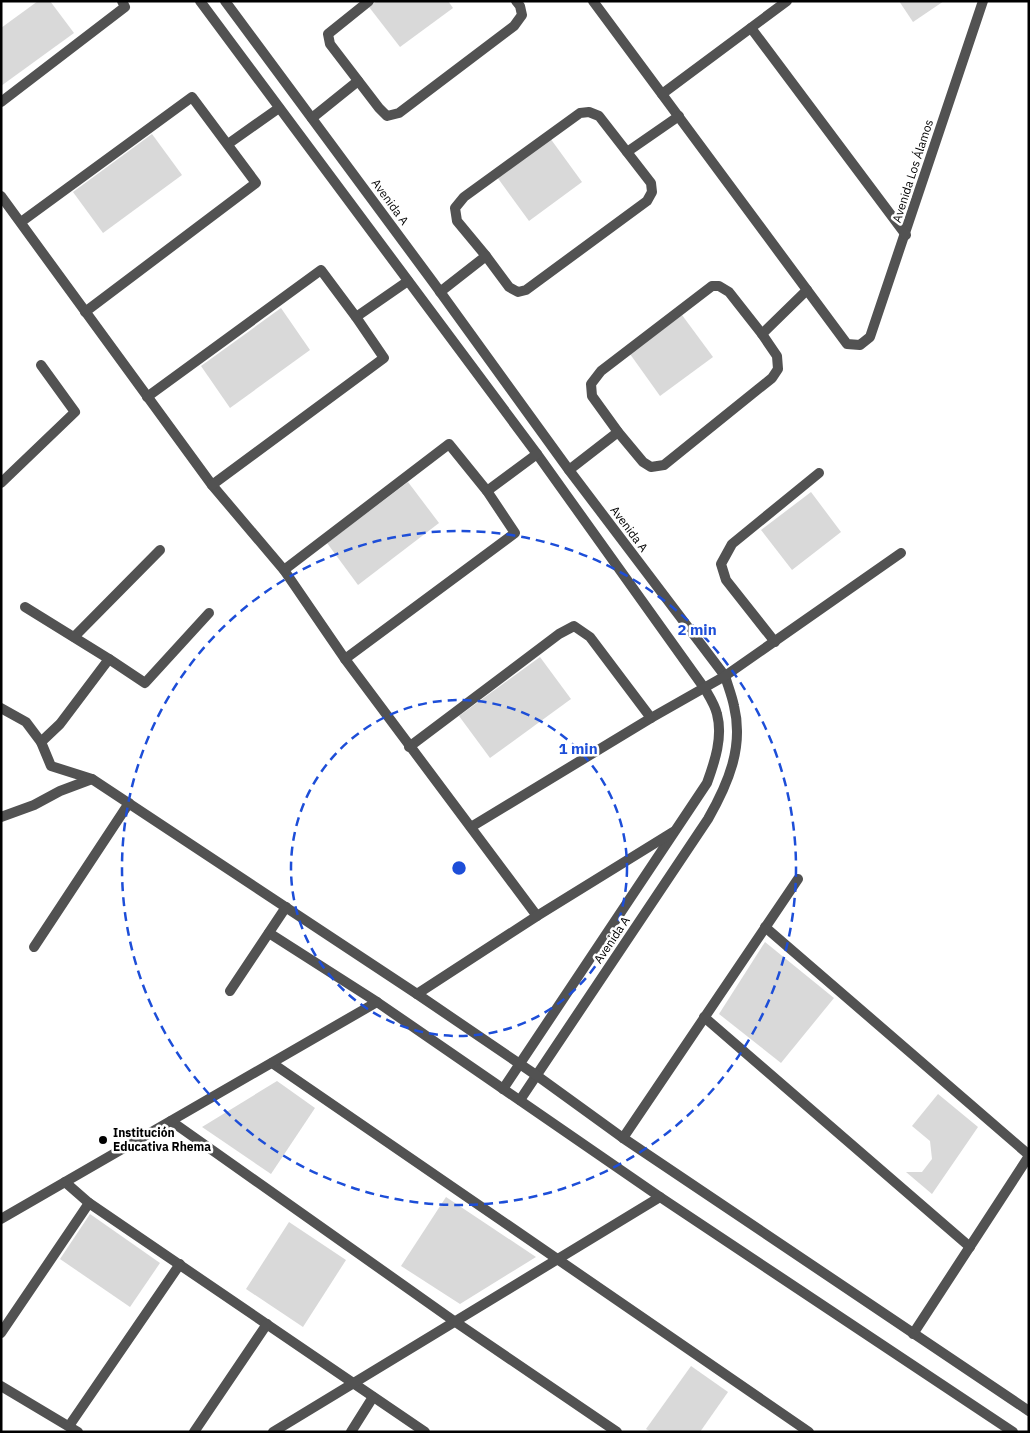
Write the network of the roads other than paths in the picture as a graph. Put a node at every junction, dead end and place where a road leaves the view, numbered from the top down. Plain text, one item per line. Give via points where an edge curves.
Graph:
1 (122, 1) edge
2 (200, 1) edge
3 (225, 1) edge
4 (369, 1) edge
5 (516, 1) edge
6 (593, 1) edge
7 (787, 1) edge
8 (983, 1) edge
9 (751, 28) junction
10 (358, 80) junction
11 (662, 94) junction
12 (1, 102) edge
13 (279, 108) junction
14 (678, 116) junction
15 (312, 118) junction
16 (228, 144) junction
17 (627, 152) junction
18 (1, 196) edge
19 (21, 222) junction
20 (906, 235) junction
21 (486, 256) junction
22 (408, 280) junction
23 (433, 282) junction
24 (807, 290) junction
25 (440, 292) junction
26 (418, 293) junction
27 (85, 312) junction
28 (356, 317) junction
29 (762, 334) junction
30 (41, 365) dead end
31 (147, 397) junction
32 (618, 432) junction
33 (536, 454) junction
34 (569, 470) junction
35 (819, 473) dead end
36 (1, 483) edge
37 (212, 485) junction
38 (487, 491) junction
39 (160, 550) dead end
40 (901, 553) dead end
41 (284, 570) junction
42 (25, 607) dead end
43 (209, 613) dead end
44 (74, 636) junction
45 (775, 642) junction
46 (109, 659) junction
47 (345, 659) junction
48 (725, 676) junction
49 (705, 689) junction
50 (1, 708) edge
51 (651, 718) junction
52 (42, 742) junction
53 (409, 747) junction
54 (92, 779) junction
55 (128, 803) junction
56 (1, 817) edge
57 (471, 827) junction
58 (676, 830) junction
59 (798, 879) dead end
60 (286, 908) junction
61 (537, 916) junction
62 (765, 927) junction
63 (269, 933) junction
64 (34, 947) dead end
65 (230, 991) dead end
66 (417, 994) junction
67 (377, 1002) junction
68 (704, 1017) junction
69 (272, 1063) junction
70 (519, 1064) junction
71 (536, 1075) junction
72 (503, 1089) junction
73 (520, 1100) junction
74 (171, 1121) junction
75 (623, 1138) junction
76 (1029, 1155) edge
77 (65, 1182) junction
78 (660, 1197) junction
79 (89, 1203) junction
80 (1, 1219) edge
81 (970, 1247) junction
82 (558, 1259) junction
83 (180, 1264) junction
84 (454, 1321) junction
85 (267, 1324) junction
86 (1, 1333) edge
87 (914, 1334) junction
88 (354, 1383) junction
89 (1, 1386) edge
90 (373, 1396) junction
91 (1029, 1411) edge
92 (73, 1429) edge
93 (194, 1432) edge
94 (273, 1432) edge
95 (351, 1432) edge
96 (425, 1432) edge
97 (617, 1432) edge
98 (809, 1432) edge
99 (1013, 1432) edge

1 - 12 street via 125,7
2 - 13 street, Avenida A
3 - 15 street, Avenida A
4 - 10 street via 328,34 330,44
5 - 10 street via 522,16 514,26 399,113 387,116
6 - 11 street
7 - 9 street
8 - 20 street, Avenida Los Álamos
9 - 11 street
9 - 20 street
10 - 15 street
11 - 14 street
13 - 16 street
13 - 22 street, Avenida A
14 - 17 street
14 - 24 street
15 - 23 street, Avenida A
16 - 19 street via 192,97
16 - 27 street via 256,183
17 - 21 street via 651,184 652,192 640,207 526,290 518,292 509,287
17 - 21 street via 599,116 580,113 464,197 455,208 457,221
18 - 19 street
19 - 27 street
20 - 24 street, Avenida Los Álamos via 870,337 860,345 847,344
21 - 25 street
22 - 26 street, Avenida A
22 - 28 street
23 - 25 street, Avenida A
23 - 26 street
24 - 29 street
25 - 34 street, Avenida A
26 - 33 street, Avenida A
27 - 31 street
28 - 31 street via 321,270
28 - 37 street via 384,358
29 - 32 street via 777,356 778,369 772,378 664,465 651,467 643,462
29 - 32 street via 729,292 712,286 601,371 590,384 592,396
30 - 36 street via 75,412
31 - 37 street
32 - 34 street
33 - 38 street
33 - 49 street, Avenida A
34 - 48 street, Avenida A
35 - 45 street via 732,544 721,564 726,580
37 - 41 street
38 - 41 street via 449,444
38 - 47 street via 515,533
39 - 44 street
40 - 45 street
41 - 47 street
42 - 44 street
43 - 46 street via 145,683
44 - 46 street
45 - 48 street
46 - 52 street via 60,724
47 - 53 street
48 - 49 street
48 - 71 street, Avenida A via 734,708 737,739 733,766 722,795
49 - 51 street
49 - 58 street, Avenida A via 717,713 719,739 715,761 707,783
50 - 52 street via 26,722
51 - 53 street via 590,637 574,626
51 - 57 street
52 - 54 street via 51,766
53 - 57 street
54 - 55 street
54 - 56 street
55 - 60 street
55 - 64 street
57 - 61 street
58 - 61 street
58 - 70 street, Avenida A
59 - 62 street
60 - 63 street
60 - 66 street
61 - 66 street
62 - 68 street
62 - 76 street
63 - 65 street
63 - 67 street
66 - 70 street
67 - 69 street
67 - 72 street
68 - 75 street
68 - 81 street
69 - 74 street
69 - 82 street
70 - 71 street
70 - 72 street, Avenida A
71 - 73 street, Avenida A
71 - 75 street
72 - 73 street
73 - 78 street
74 - 77 street
74 - 84 street
75 - 87 street
76 - 81 street
77 - 79 street
77 - 80 street
78 - 82 street
78 - 99 street
79 - 83 street
79 - 86 street
81 - 87 street
82 - 84 street
82 - 98 street
83 - 85 street
83 - 92 street
84 - 88 street
84 - 97 street
85 - 88 street
85 - 93 street
87 - 91 street
88 - 90 street
88 - 94 street
89 - 92 street
90 - 95 street
90 - 96 street

